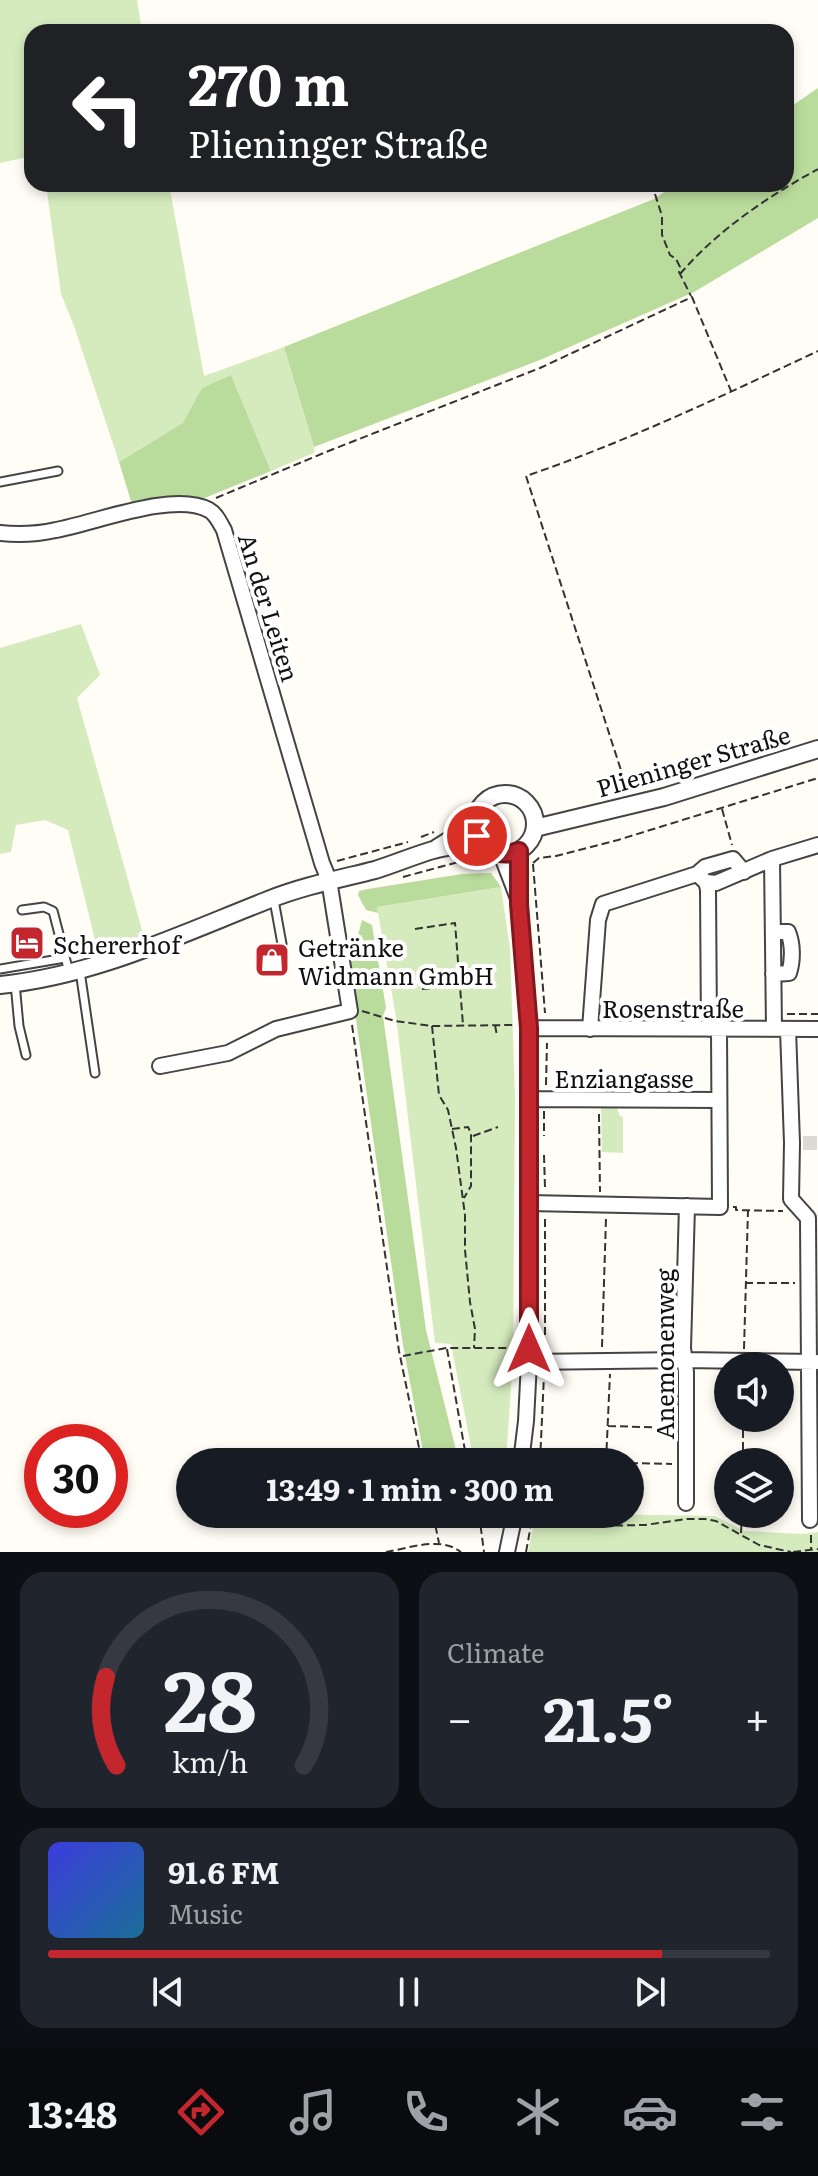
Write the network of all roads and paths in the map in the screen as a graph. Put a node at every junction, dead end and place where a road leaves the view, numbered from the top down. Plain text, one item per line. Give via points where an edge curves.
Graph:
1 (818, 169) edge
2 (794, 182) edge
3 (778, 192) edge
4 (655, 194) dead end
5 (680, 274) dead end
6 (692, 297) junction
7 (818, 351) edge
8 (731, 392) junction
9 (58, 471) dead end
10 (0, 482) edge
11 (197, 505) junction
12 (0, 533) edge
13 (818, 749) edge
14 (818, 778) edge
15 (632, 805) junction
16 (530, 806) junction
17 (721, 808) junction
18 (580, 816) junction
19 (475, 824) junction
20 (535, 828) junction
21 (818, 845) edge
22 (386, 848) dead end
23 (435, 849) junction
24 (479, 850) junction
25 (519, 851) junction
26 (772, 859) junction
27 (463, 860) dead end
28 (504, 862) junction
29 (322, 863) junction
30 (740, 866) junction
31 (399, 878) dead end
32 (702, 878) junction
33 (329, 880) junction
34 (273, 898) junction
35 (519, 904) junction
36 (22, 910) dead end
37 (415, 929) dead end
38 (282, 944) dead end
39 (71, 966) junction
40 (0, 969) edge
41 (8, 984) edge
42 (461, 986) junction
43 (422, 989) dead end
44 (350, 1011) junction
45 (495, 1025) junction
46 (432, 1026) junction
47 (463, 1026) junction
48 (529, 1028) junction
49 (545, 1029) junction
50 (590, 1029) junction
51 (714, 1029) junction
52 (781, 1029) junction
53 (818, 1029) edge
54 (497, 1036) dead end
55 (26, 1055) dead end
56 (160, 1066) dead end
57 (95, 1073) dead end
58 (599, 1098) junction
59 (537, 1099) junction
60 (719, 1100) junction
61 (498, 1127) dead end
62 (451, 1129) junction
63 (472, 1137) junction
64 (463, 1203) junction
65 (529, 1203) junction
66 (545, 1204) junction
67 (603, 1205) junction
68 (687, 1206) junction
69 (720, 1207) junction
70 (748, 1210) junction
71 (810, 1216) edge
72 (745, 1283) junction
73 (808, 1283) junction
74 (446, 1348) junction
75 (474, 1348) junction
76 (744, 1349) dead end
77 (529, 1355) junction
78 (400, 1356) junction
79 (606, 1360) junction
80 (685, 1360) junction
81 (545, 1361) junction
82 (814, 1362) edge
83 (608, 1426) junction
84 (686, 1428) junction
85 (419, 1448) edge
86 (464, 1448) edge
87 (523, 1448) edge
88 (541, 1448) edge
89 (607, 1448) edge
90 (644, 1463) edge
91 (685, 1464) junction
92 (686, 1503) dead end
93 (810, 1520) joint
94 (644, 1525) edge
95 (436, 1528) edge
96 (481, 1528) edge
97 (531, 1528) edge
98 (741, 1528) edge
99 (741, 1533) junction
100 (439, 1543) junction
101 (759, 1545) junction
102 (818, 1549) edge
103 (808, 1551) edge
104 (386, 1552) edge
105 (461, 1552) edge
106 (484, 1552) edge
107 (526, 1552) edge
108 (755, 1552) edge
109 (791, 1552) edge

1 - 2 path
3 - 5 path via 720,233
4 - 6 path via 662,235
6 - 8 path
6 - 11 path via 540,368
7 - 8 path
8 - 15 path via 526,476
9 - 10 lane
11 - 12 street via 164,504 35,534
11 - 29 street, An der Leiten via 213,512 224,530
13 - 15 street, Plieninger Straße
14 - 17 path
15 - 18 street, Plieninger Straße
16 - 18 street, Plieninger Straße
16 - 19 street, Plieninger Straße via 516,795 497,794 480,806
16 - 20 street
17 - 30 path
17 - 49 path via 533,863
18 - 20 street, Plieninger Straße
19 - 23 street, Plieninger Straße
19 - 24 street
20 - 25 street
21 - 26 street
22 - 29 path
23 - 24 street, Plieninger Straße
23 - 33 street, Plieninger Straße
24 - 28 street via 493,852
24 - 28 path via 498,873
25 - 28 street
25 - 35 street
26 - 30 street
26 - 52 street via 773,974
27 - 31 path
28 - 35 street
29 - 33 street, An der Leiten
30 - 32 street via 733,859 722,861 705,867
32 - 50 street via 603,904
32 - 51 street via 708,889
33 - 34 street, Plieninger Straße
33 - 44 street, An der Leiten
34 - 38 lane
34 - 39 street, Plieninger Straße via 147,949
35 - 48 street
36 - 39 lane via 53,911
37 - 42 path via 455,923
39 - 40 lane
39 - 41 street, Plieninger Straße
39 - 57 lane
41 - 55 lane
42 - 43 path
42 - 47 path
44 - 46 path
44 - 56 street via 276,1029 228,1053
44 - 78 path
45 - 47 path
45 - 48 path
45 - 54 path
46 - 47 path
46 - 62 path via 439,1095
48 - 49 street, Rosenstraße
48 - 59 street
49 - 50 street, Rosenstraße
49 - 59 path via 547,1080
50 - 51 street, Rosenstraße
51 - 52 street, Rosenstraße
51 - 60 street
52 - 53 street, Rosenstraße
52 - 71 street via 797,1143 791,1199
58 - 59 street, Enziangasse
58 - 60 street, Enziangasse
58 - 67 path
59 - 65 street
59 - 66 path
60 - 69 street
61 - 63 path
62 - 63 path via 468,1127
62 - 64 path
63 - 64 path via 471,1186
64 - 75 path
65 - 66 street
65 - 77 street
66 - 67 street
66 - 81 path
67 - 68 street
67 - 79 path
68 - 69 street
68 - 80 street, Anemonenweg
69 - 70 path
70 - 71 path
70 - 72 path
71 - 73 street
72 - 73 path
72 - 76 path
73 - 82 street
74 - 75 path
74 - 78 path
74 - 86 path
75 - 77 path
77 - 81 street
77 - 87 street
78 - 85 path
79 - 80 street
79 - 81 street
79 - 83 path
80 - 82 street
80 - 84 street, Anemonenweg
81 - 88 path
82 - 93 street
83 - 84 path
83 - 89 path
84 - 91 street, Anemonenweg
90 - 91 path
91 - 92 street, Anemonenweg
93 - 103 path
94 - 99 path via 705,1519
95 - 100 path
96 - 106 path
97 - 107 path
98 - 99 path
99 - 101 path
100 - 104 path
100 - 105 path
101 - 108 path
101 - 109 path
102 - 103 path
103 - 109 path

